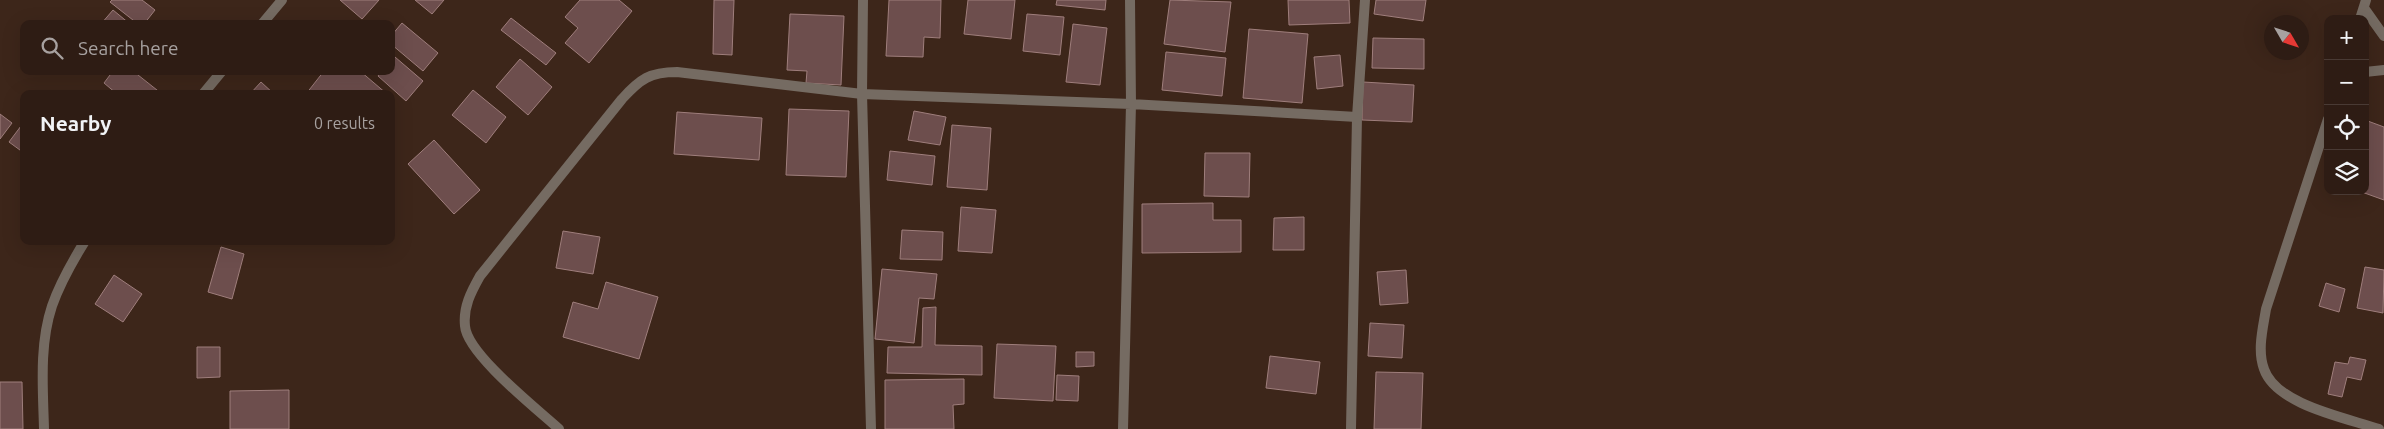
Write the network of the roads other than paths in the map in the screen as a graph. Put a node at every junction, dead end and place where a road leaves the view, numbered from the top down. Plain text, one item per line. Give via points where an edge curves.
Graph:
1 (282, 0) edge
2 (863, 0) edge
3 (1130, 0) edge
4 (1364, 0) edge
5 (2365, 4) edge
6 (265, 20) edge
7 (2384, 36) edge
8 (2384, 70) edge
9 (2369, 72) edge
10 (219, 75) edge
11 (206, 90) edge
12 (862, 94) junction
13 (1131, 104) junction
14 (1357, 117) junction
15 (2324, 131) edge
16 (83, 245) edge
17 (44, 429) edge
18 (559, 429) edge
19 (871, 429) edge
20 (1123, 429) edge
21 (1351, 429) edge
22 (2379, 429) edge

1 - 6 street
2 - 12 street
3 - 13 street
4 - 14 street
5 - 7 street
8 - 9 street
10 - 11 street
12 - 13 street
12 - 18 street via 663,72 649,75 622,99 480,276 464,310 464,328 472,345
12 - 19 street
13 - 14 street
13 - 20 street
14 - 21 street
15 - 22 street via 2266,309 2262,362 2269,381 2282,393 2303,404
16 - 17 street via 52,307 44,345

